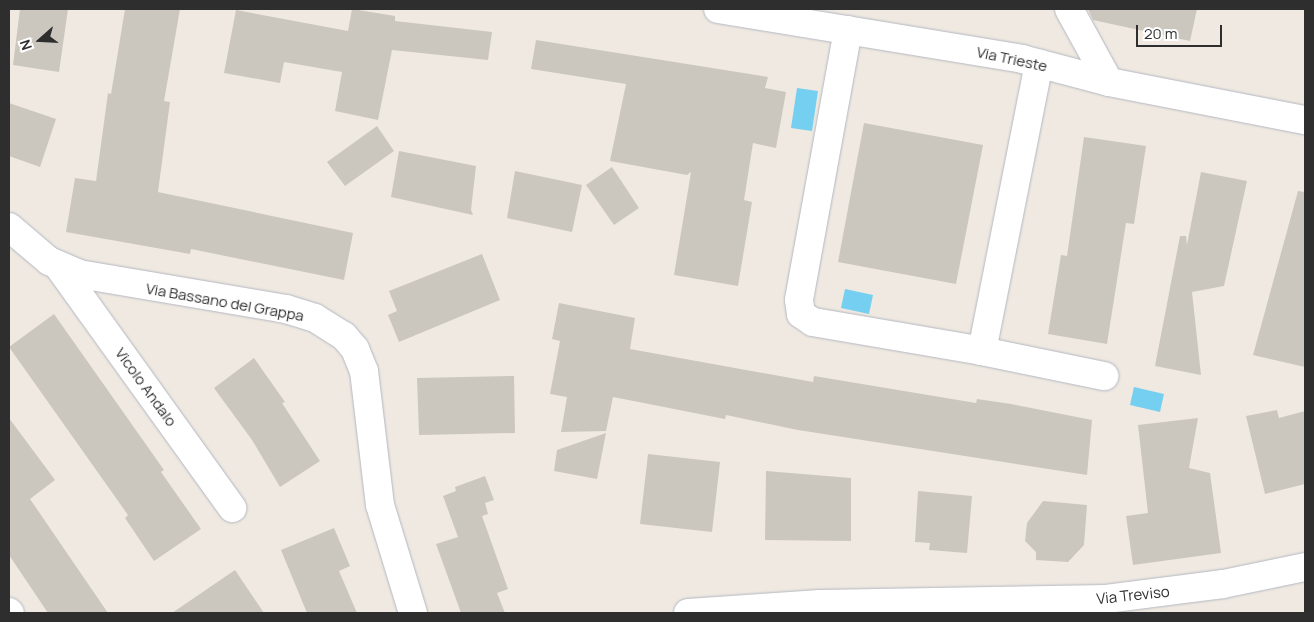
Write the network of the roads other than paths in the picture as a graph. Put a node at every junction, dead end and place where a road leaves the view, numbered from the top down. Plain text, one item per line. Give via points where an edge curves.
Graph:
1 (718, 9) edge
2 (1069, 9) edge
3 (848, 30) junction
4 (1040, 64) junction
5 (1109, 82) junction
6 (1305, 120) edge
7 (9, 227) edge
8 (59, 267) junction
9 (982, 352) junction
10 (1104, 376) dead end
11 (232, 508) dead end
12 (1305, 566) edge
13 (413, 613) edge
14 (688, 613) edge

1 - 3 street, Via Trieste
2 - 5 street
3 - 4 street, Via Trieste
3 - 9 street via 799,300 801,314 813,322
4 - 5 street, Via Trieste
4 - 9 street
5 - 6 street, Via Trieste
7 - 8 street, Via Bassano del Grappa
8 - 11 street, Vicolo Andalo
8 - 13 street, Via Bassano del Grappa via 109,282 286,309 315,318 344,336 355,349 364,371 380,505
9 - 10 street
12 - 14 street, Via Treviso via 1224,584 1106,599 820,604

